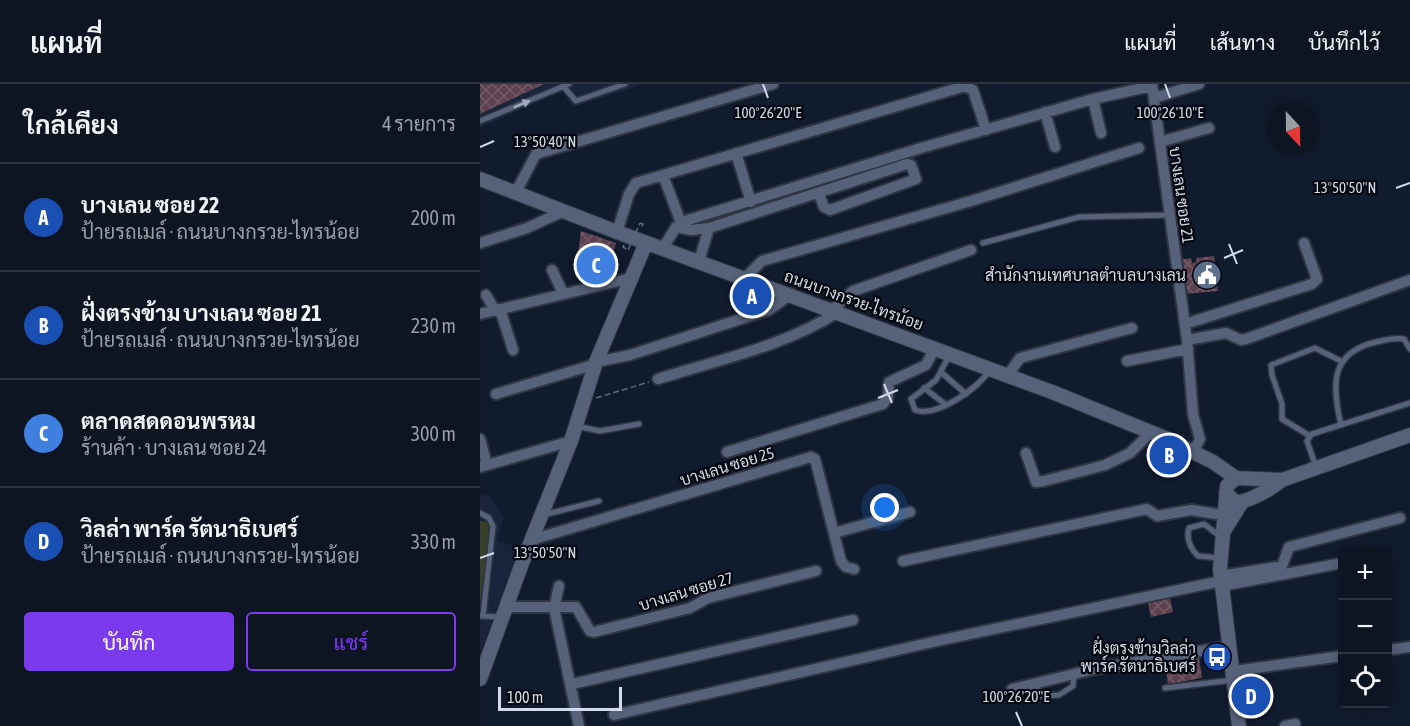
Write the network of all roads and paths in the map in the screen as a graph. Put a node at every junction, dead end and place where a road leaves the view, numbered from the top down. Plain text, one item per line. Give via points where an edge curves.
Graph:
1 (625, 84) edge
2 (773, 84) edge
3 (1199, 84) edge
4 (566, 85) edge
5 (1152, 85) edge
6 (1093, 99) junction
7 (1154, 99) junction
8 (1046, 112) junction
9 (480, 121) edge
10 (1209, 128) dead end
11 (986, 130) junction
12 (1101, 133) dead end
13 (1160, 142) junction
14 (1055, 147) dead end
15 (1139, 148) dead end
16 (736, 153) junction
17 (663, 175) junction
18 (480, 178) edge
19 (516, 192) junction
20 (819, 194) junction
21 (751, 202) junction
22 (564, 211) junction
23 (1170, 215) junction
24 (640, 223) dead end
25 (679, 225) junction
26 (709, 228) junction
27 (617, 232) junction
28 (480, 243) edge
29 (646, 243) junction
30 (983, 243) dead end
31 (1304, 243) dead end
32 (663, 248) junction
33 (628, 250) dead end
34 (971, 250) dead end
35 (699, 261) junction
36 (552, 270) dead end
37 (632, 278) junction
38 (745, 278) junction
39 (1410, 280) edge
40 (563, 293) junction
41 (791, 294) junction
42 (486, 295) dead end
43 (498, 309) junction
44 (836, 310) junction
45 (480, 314) edge
46 (1185, 324) junction
47 (1132, 328) dead end
48 (1187, 344) junction
49 (935, 348) junction
50 (1410, 349) edge
51 (513, 350) dead end
52 (950, 354) junction
53 (1127, 361) dead end
54 (1343, 362) junction
55 (596, 363) junction
56 (991, 369) junction
57 (942, 373) junction
58 (1008, 375) junction
59 (658, 379) joint
60 (924, 388) junction
61 (496, 394) dead end
62 (966, 394) junction
63 (584, 402) junction
64 (1410, 403) edge
65 (945, 404) junction
66 (639, 424) dead end
67 (1341, 425) junction
68 (575, 426) junction
69 (1151, 432) junction
70 (1410, 435) edge
71 (1310, 436) junction
72 (480, 439) edge
73 (571, 441) junction
74 (728, 452) dead end
75 (1193, 452) junction
76 (1026, 453) dead end
77 (484, 466) edge
78 (1317, 468) junction
79 (1282, 480) junction
80 (1233, 484) junction
81 (1246, 500) junction
82 (599, 501) dead end
83 (910, 512) dead end
84 (480, 513) edge
85 (542, 515) junction
86 (1222, 515) junction
87 (1400, 518) dead end
88 (834, 533) junction
89 (1222, 535) junction
90 (531, 540) junction
91 (1220, 558) junction
92 (903, 561) dead end
93 (1338, 564) edge
94 (854, 569) dead end
95 (816, 571) dead end
96 (1221, 581) junction
97 (559, 586) dead end
98 (554, 608) junction
99 (504, 612) junction
100 (482, 616) edge
101 (852, 620) dead end
102 (1230, 646) junction
103 (1410, 647) edge
104 (1392, 649) edge
105 (1338, 657) edge
106 (1074, 674) junction
107 (1234, 676) junction
108 (480, 679) edge
109 (572, 684) junction
110 (1035, 684) junction
111 (1165, 688) dead end
112 (1012, 689) dead end
113 (614, 715) dead end
114 (579, 726) edge
115 (1239, 726) edge

1 - 4 lane via 576,101
2 - 19 street via 536,154
3 - 7 street
9 -> 4 lane
5 - 6 street
5 - 7 street, บางเลน ซอย 21
6 - 8 street
6 - 12 street
7 - 13 street, บางเลน ซอย 21
8 - 11 street
8 - 14 street
10 - 13 street
11 - 16 street via 973,90 967,87
11 - 21 street
13 - 23 street, บางเลน ซอย 21
15 - 38 street via 762,261
16 - 17 street
16 - 21 street
17 - 25 street
17 - 27 street via 632,186
18 - 19 main road, ถนนบางกรวย-ไทรน้อย
19 - 22 main road, ถนนบางกรวย-ไทรน้อย
20 - 20 street via 824,207 830,210 915,179 907,164
20 - 26 street
21 - 25 street
22 - 27 main road, ถนนบางกรวย-ไทรน้อย
22 - 28 street
23 - 30 lane via 1079,217
23 - 46 street, บางเลน ซอย 21
24 - 33 path, bridge
25 - 26 street via 691,230
25 - 32 street
26 - 35 street
27 - 29 main road, ถนนบางกรวย-ไทรน้อย
29 - 32 main road, ถนนบางกรวย-ไทรน้อย
29 - 37 main road
31 - 46 street via 1317,279 1312,284
32 - 35 main road, ถนนบางกรวย-ไทรน้อย
34 - 44 street via 853,291
35 - 38 main road, ถนนบางกรวย-ไทรน้อย
36 - 40 street
37 - 40 street
37 - 55 main road
38 - 41 main road, ถนนบางกรวย-ไทรน้อย
39 - 48 street via 1246,339 1226,333
40 - 43 street
41 - 44 main road, ถนนบางกรวย-ไทรน้อย
41 - 55 street via 769,310
42 - 43 street
43 - 45 street
43 - 51 street
44 - 49 main road, ถนนบางกรวย-ไทรน้อย
44 - 59 street via 822,322 787,337
46 - 48 street, บางเลน ซอย 21
47 - 58 street via 1020,358
48 - 53 street
48 - 75 street, บางเลน ซอย 21 via 1193,414 1200,439
49 - 52 main road, ถนนบางกรวย-ไทรน้อย
49 - 74 street via 923,367 889,382 888,398 883,404
50 - 54 lane via 1404,339 1397,338 1361,346
52 - 56 main road, ถนนบางกรวย-ไทรน้อย
52 - 57 lane
54 - 67 lane via 1334,386
54 - 71 lane via 1315,348 1271,365 1282,419
55 - 61 street
55 - 63 main road
56 - 58 main road, ถนนบางกรวย-ไทรน้อย
56 - 62 lane
57 - 60 lane
57 - 62 lane
58 - 69 main road, ถนนบางกรวย-ไทรน้อย
59 - 63 path
60 - 65 lane
60 - 65 lane via 911,399 915,410 928,411
62 - 65 lane
63 - 68 main road
64 - 67 lane
66 - 68 lane via 600,431
67 - 71 lane
68 - 73 main road
69 - 75 main road, ถนนบางกรวย-ไทรน้อย
69 - 76 street via 1130,453 1113,461 1044,481 1036,482 1031,475
70 - 78 main road
71 - 78 lane via 1307,441
72 - 77 street
73 - 77 street
73 - 85 main road
75 - 80 main road, ถนนบางกรวย-ไทรน้อย via 1213,462
78 - 79 main road
79 - 80 main road via 1268,477
79 - 81 main road
80 - 81 main road, ถนนบางกรวย-ไทรน้อย via 1235,502
80 - 81 main road via 1249,482 1252,489
80 - 86 main road
81 - 89 main road
82 - 85 lane
83 - 88 street
84 - 100 lane via 493,526
85 - 90 main road
86 - 89 main road
86 - 92 street via 1191,510 1157,516 1147,509
87 - 96 street via 1289,547 1282,566
88 - 90 street, บางเลน ซอย 25 via 815,459 811,457
88 - 94 street, บางเลน ซอย 25 via 841,561
89 - 91 main road
89 - 91 lane via 1204,524 1189,528 1187,533 1190,547 1198,555
90 - 99 main road
91 - 96 main road
93 - 96 street
95 - 98 street, บางเลน ซอย 27 via 594,632 576,607
96 - 102 main road
96 - 113 street
97 - 98 street
98 - 99 street, บางเลน ซอย 27
98 - 109 street
99 - 100 lane
99 - 108 main road
101 - 109 street
102 - 106 street
102 - 107 main road
103 - 104 street
105 - 107 street
106 - 110 street
106 - 110 lane via 1073,686 1059,695 1041,696
107 - 111 lane
107 - 115 main road
109 - 114 street
110 - 112 street

